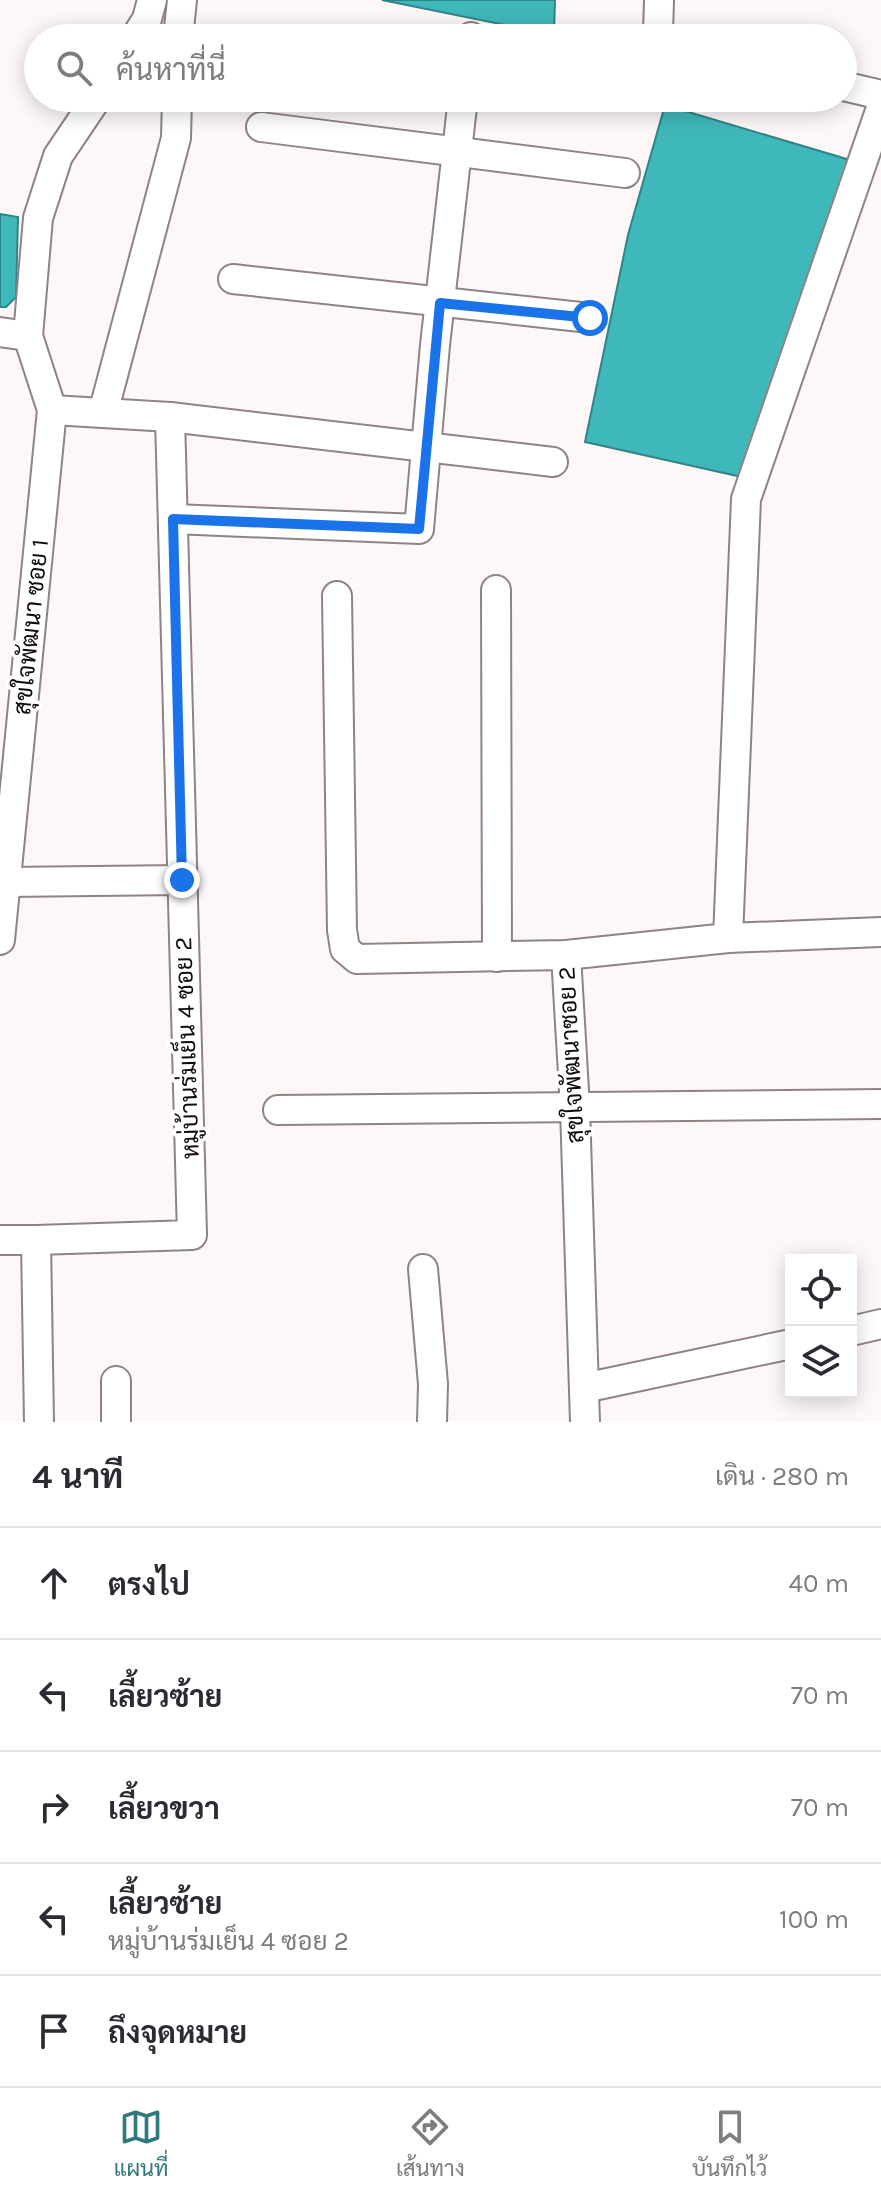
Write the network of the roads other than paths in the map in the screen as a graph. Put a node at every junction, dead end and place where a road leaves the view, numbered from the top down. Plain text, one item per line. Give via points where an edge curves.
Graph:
1 (152, 0) edge
2 (182, 0) edge
3 (659, 0) edge
4 (144, 24) edge
5 (179, 24) edge
6 (658, 24) edge
7 (857, 89) edge
8 (881, 95) edge
9 (88, 112) edge
10 (177, 112) edge
11 (461, 112) edge
12 (878, 124) edge
13 (261, 127) dead end
14 (457, 152) junction
15 (625, 173) dead end
16 (233, 279) dead end
17 (440, 303) junction
18 (590, 318) dead end
19 (14, 334) edge
20 (52, 410) junction
21 (103, 413) junction
22 (170, 417) junction
23 (426, 447) junction
24 (553, 462) dead end
25 (173, 519) junction
26 (496, 590) dead end
27 (337, 596) dead end
28 (182, 880) junction
29 (6, 882) junction
30 (881, 932) edge
31 (728, 938) junction
32 (0, 940) edge
33 (566, 955) junction
34 (497, 957) junction
35 (881, 1104) edge
36 (575, 1108) junction
37 (278, 1110) dead end
38 (0, 1240) edge
39 (36, 1240) junction
40 (423, 1269) dead end
41 (881, 1324) edge
42 (857, 1330) edge
43 (785, 1345) edge
44 (116, 1381) dead end
45 (584, 1388) junction
46 (39, 1422) edge
47 (116, 1422) edge
48 (432, 1422) edge
49 (585, 1422) edge

1 - 4 street
2 - 5 street
3 - 6 street
7 - 8 street
9 - 19 street via 58,156 38,218
10 - 21 street via 176,138
11 - 14 street
12 - 31 street via 746,499
13 - 14 street
14 - 15 street
14 - 17 street
16 - 17 street
17 - 18 street
17 - 23 street
19 - 20 street
20 - 21 street
20 - 29 street, สุขใจพัฒนา ซอย 1
21 - 22 street
22 - 23 street
22 - 25 street, หมู่บ้านร่มเย็น 4 ซอย 2
23 - 24 street
23 - 25 street via 419,529
25 - 28 street, หมู่บ้านร่มเย็น 4 ซอย 2
26 - 34 street
27 - 34 street via 345,949 357,959
28 - 29 street
28 - 39 street, หมู่บ้านร่มเย็น 4 ซอย 2 via 192,1235
29 - 32 street, สุขใจพัฒนา ซอย 1
30 - 31 street, สุขใจพัฒนาซอย 2
31 - 33 street, สุขใจพัฒนาซอย 2
33 - 34 street
33 - 36 street, สุขใจพัฒนาซอย 2
35 - 36 street
36 - 37 street
36 - 45 street, สุขใจพัฒนาซอย 2
38 - 39 street, หมู่บ้านร่มเย็น 4 ซอย 2
39 - 46 street
40 - 48 street
41 - 42 street
43 - 45 street
44 - 47 street
45 - 49 street, สุขใจพัฒนาซอย 2

